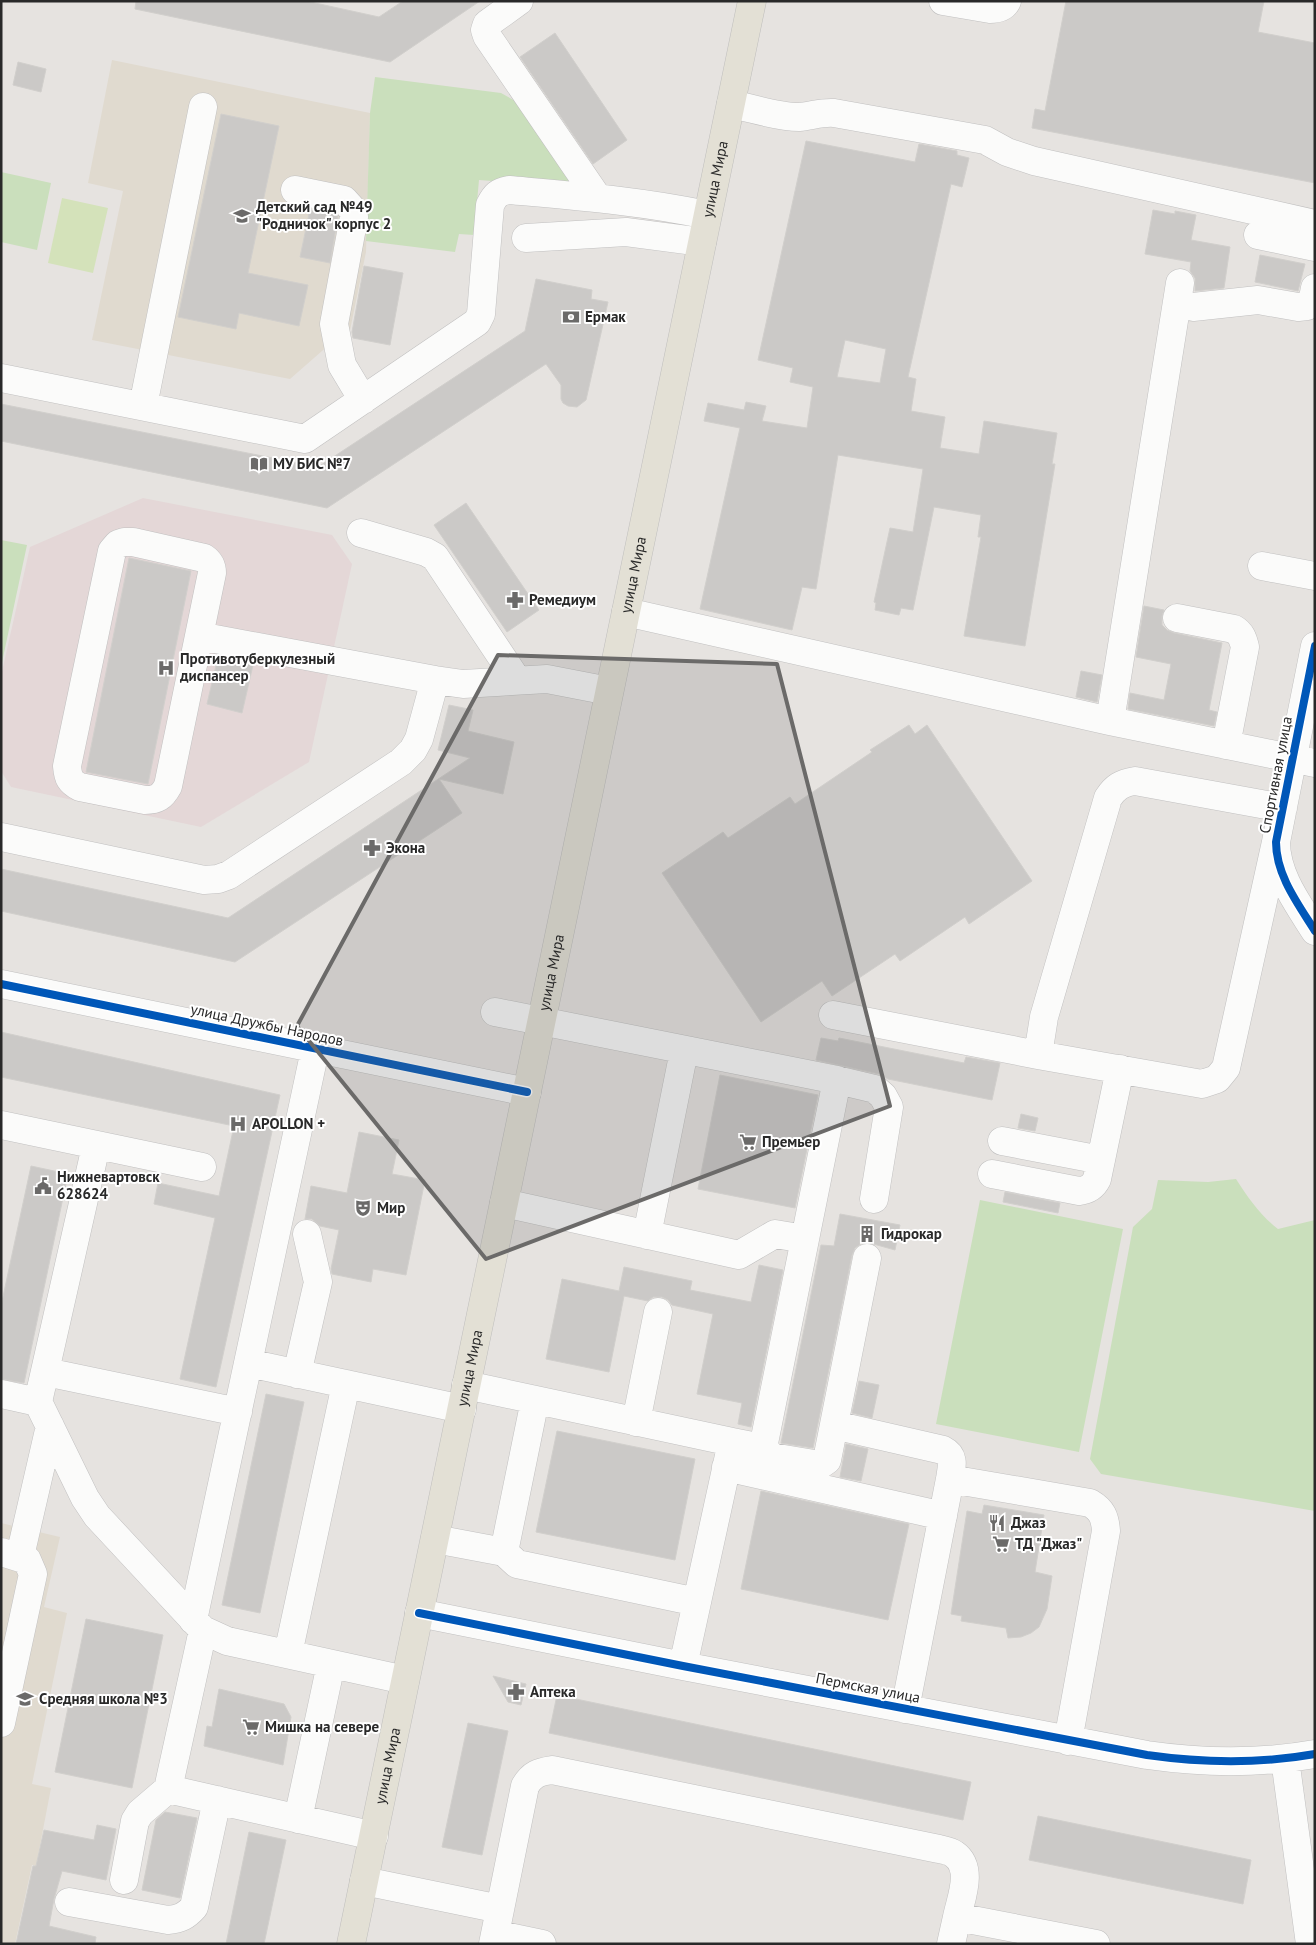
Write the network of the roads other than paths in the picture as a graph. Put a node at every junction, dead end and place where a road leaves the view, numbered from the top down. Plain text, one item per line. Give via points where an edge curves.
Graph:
1 (519, 1) edge
2 (752, 1) edge
3 (944, 1) edge
4 (1007, 1) edge
5 (730, 104) junction
6 (203, 107) dead end
7 (296, 190) dead end
8 (597, 197) junction
9 (707, 215) junction
10 (1315, 224) edge
11 (1258, 235) dead end
12 (526, 238) dead end
13 (702, 242) junction
14 (1315, 247) edge
15 (1180, 283) dead end
16 (1315, 288) edge
17 (1193, 307) dead end
18 (1, 378) edge
19 (363, 400) junction
20 (142, 406) junction
21 (361, 533) dead end
22 (1262, 566) dead end
23 (1315, 576) edge
24 (626, 612) junction
25 (1177, 618) dead end
26 (199, 636) junction
27 (1314, 658) edge
28 (435, 680) junction
29 (517, 680) junction
30 (609, 691) junction
31 (1110, 721) junction
32 (1226, 745) junction
33 (1304, 761) edge
34 (1283, 808) junction
35 (1, 837) edge
36 (1276, 842) junction
37 (1315, 930) edge
38 (1, 984) edge
39 (495, 1012) dead end
40 (833, 1015) dead end
41 (541, 1021) junction
42 (315, 1050) junction
43 (684, 1051) junction
44 (1038, 1054) junction
45 (1120, 1069) junction
46 (838, 1080) junction
47 (526, 1092) junction
48 (1, 1125) edge
49 (1002, 1141) dead end
50 (96, 1146) junction
51 (1102, 1160) junction
52 (202, 1167) dead end
53 (992, 1174) dead end
54 (874, 1199) dead end
55 (504, 1203) junction
56 (307, 1234) dead end
57 (646, 1235) junction
58 (805, 1239) junction
59 (867, 1258) dead end
60 (658, 1312) dead end
61 (248, 1363) junction
62 (46, 1372) junction
63 (297, 1374) junction
64 (346, 1384) junction
65 (1, 1394) edge
66 (464, 1397) junction
67 (535, 1400) junction
68 (38, 1402) junction
69 (238, 1412) junction
70 (636, 1422) junction
71 (834, 1425) junction
72 (50, 1426) junction
73 (763, 1448) junction
74 (729, 1454) junction
75 (950, 1478) junction
76 (943, 1516) junction
77 (434, 1539) junction
78 (504, 1552) junction
79 (11, 1554) edge
80 (697, 1602) junction
81 (419, 1613) junction
82 (198, 1625) junction
83 (288, 1654) junction
84 (331, 1664) junction
85 (683, 1666) junction
86 (405, 1680) junction
87 (5, 1688) edge
88 (905, 1709) junction
89 (1, 1723) edge
90 (1068, 1741) junction
91 (1315, 1754) edge
92 (1285, 1759) junction
93 (168, 1789) junction
94 (216, 1800) junction
95 (298, 1819) junction
96 (374, 1836) junction
97 (124, 1880) dead end
98 (364, 1882) junction
99 (69, 1902) dead end
100 (956, 1917) junction
101 (496, 1929) edge
102 (351, 1944) edge
103 (542, 1944) edge
104 (951, 1944) edge
105 (1096, 1944) edge
106 (1310, 1944) edge

1 - 8 street via 487,24 487,36
2 - 5 main road, улица Мира
3 - 4 street via 990,10
5 - 9 main road, улица Мира
5 - 10 street via 800,117 834,113 985,140 1034,161
6 - 20 street
7 - 19 street via 344,200 353,210 334,324 342,365
8 - 9 street
8 - 19 street via 509,190 494,196 490,205 478,322
9 - 13 main road, улица Мира
11 - 14 street
12 - 13 street via 626,232
13 - 24 main road, улица Мира
15 - 31 street
16 - 17 street via 1313,298 1306,306 1258,300
18 - 20 street
19 - 20 street via 305,439
21 - 29 street via 435,557
22 - 23 street
24 - 30 main road, улица Мира
24 - 31 street
25 - 32 street via 1234,629 1243,639 1245,647
26 - 26 street via 168,786 163,794 155,800 145,800 72,783 67,766 112,551 118,544 133,542 210,562 212,573
26 - 28 street
27 - 33 street, Спортивная улица
28 - 29 street via 463,684
28 - 35 street via 419,739 401,762 229,875 218,879 204,880
29 - 30 street via 547,679
30 - 41 main road, улица Мира
31 - 32 street
32 - 33 street
33 - 34 street, Спортивная улица
34 - 36 street, Спортивная улица
34 - 44 street via 1135,781 1114,789 1108,798 1044,1017
36 - 37 street, Спортивная улица via 1282,873
36 - 45 street via 1226,1068 1217,1078 1202,1084
38 - 42 street, улица Дружбы Народов
39 - 41 street
40 - 44 street
41 - 43 street
41 - 47 main road, улица Мира
42 - 47 street, улица Дружбы Народов
42 - 61 street
43 - 46 street
43 - 57 street
44 - 45 street
45 - 51 street
46 - 54 street via 875,1089 889,1107
46 - 58 street
47 - 55 main road, улица Мира
48 - 50 street
49 - 51 street
50 - 52 street
50 - 62 street
51 - 53 street via 1093,1186 1078,1191
55 - 57 street
55 - 66 main road, улица Мира
56 - 63 street via 318,1282
57 - 58 street via 739,1255 775,1234
58 - 73 street
59 - 71 street
60 - 70 street
61 - 63 street
61 - 69 street
62 - 68 street
62 - 69 street
63 - 64 street
64 - 66 street
64 - 83 street
65 - 68 street
66 - 67 street
66 - 77 main road, улица Мира
67 - 70 street
67 - 78 street
68 - 72 street
69 - 82 street
70 - 74 street
71 - 73 street via 827,1460 820,1465 772,1457
71 - 75 street via 943,1450 952,1458
72 - 79 street
72 - 82 street via 97,1516
73 - 74 street
74 - 76 street
74 - 80 street
75 - 76 street
75 - 90 street via 1090,1503 1105,1519 1106,1531
76 - 88 street
77 - 78 street
77 - 81 main road, улица Мира
78 - 80 street via 517,1564
79 - 87 street via 27,1560 33,1574
80 - 85 street
81 - 85 street, Пермская улица
81 - 86 main road, улица Мира
82 - 83 street via 228,1641
82 - 93 street
83 - 84 street
84 - 86 street
84 - 95 street
85 - 88 street, Пермская улица
86 - 96 main road, улица Мира
87 - 89 street
88 - 90 street, Пермская улица
90 - 92 street, Пермская улица via 1188,1760
91 - 92 street, Пермская улица
92 - 106 street
93 - 94 street
93 - 97 street via 135,1821
94 - 95 street
94 - 99 street via 194,1907 187,1915 168,1920
95 - 96 street
96 - 98 main road, улица Мира
98 - 101 street
98 - 102 main road, улица Мира
100 - 101 street via 965,1878 963,1865 954,1854 939,1848 552,1770 535,1774 525,1786
100 - 104 street
100 - 105 street
101 - 103 street

